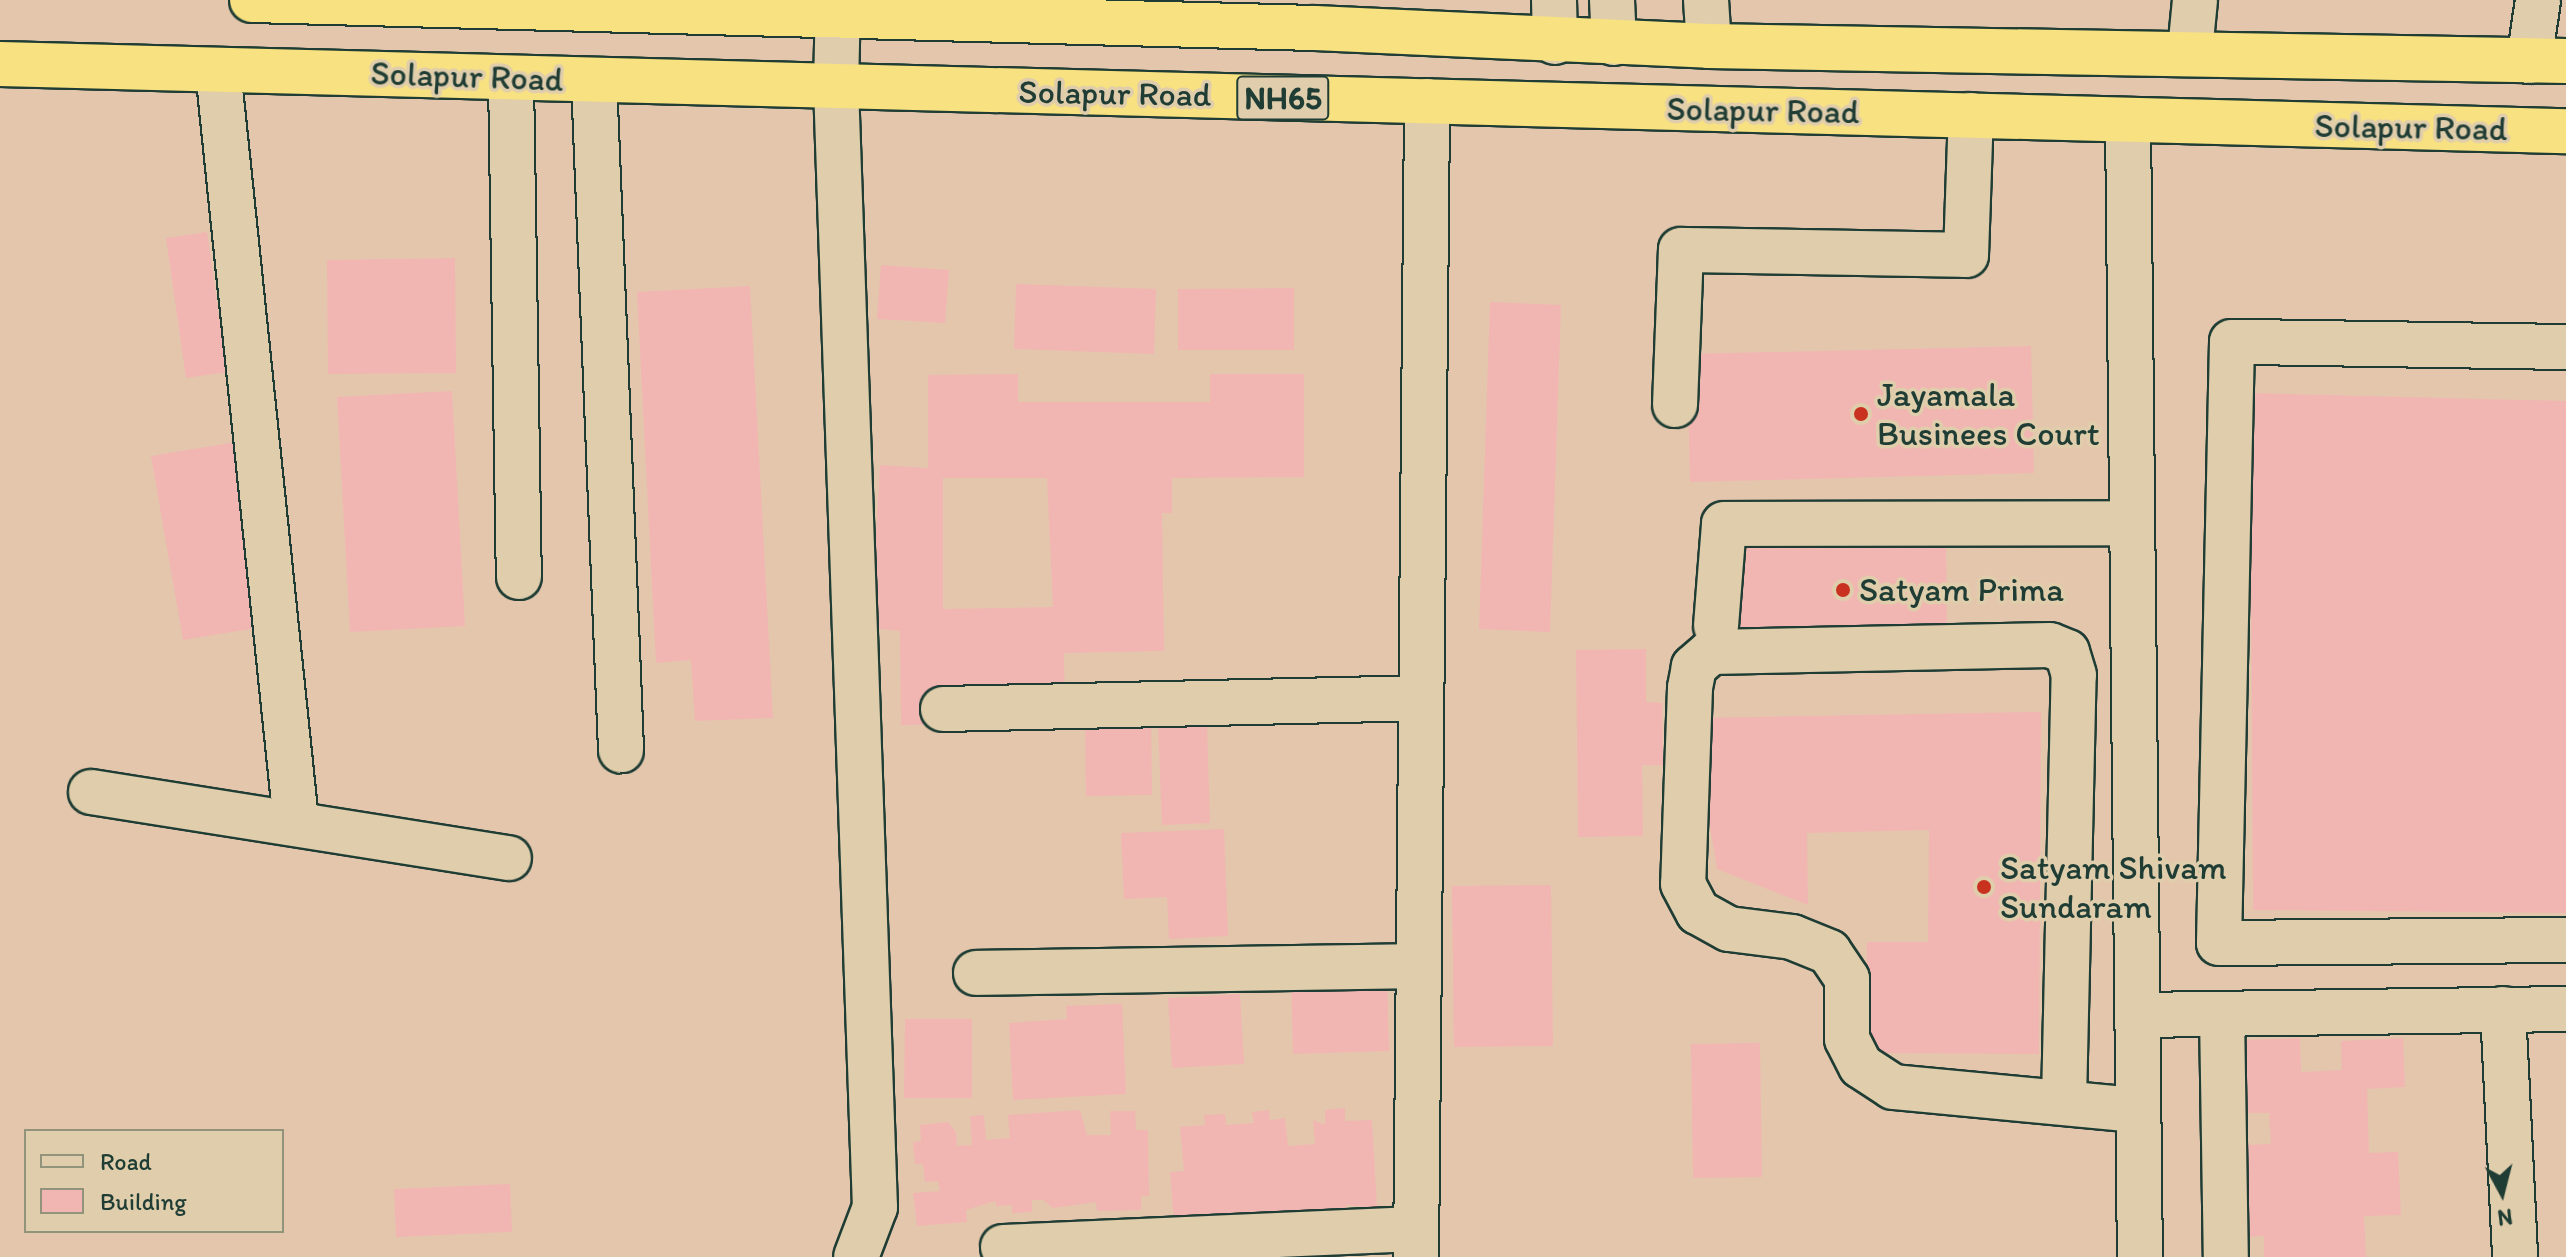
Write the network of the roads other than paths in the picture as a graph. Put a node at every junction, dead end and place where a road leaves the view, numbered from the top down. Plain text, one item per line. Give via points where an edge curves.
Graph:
1 (252, 0) edge
2 (1612, 0) edge
3 (1706, 0) edge
4 (2195, 0) edge
5 (2538, 0) edge
6 (838, 8) edge
7 (1088, 11) edge
8 (1313, 14) edge
9 (1555, 21) edge
10 (1614, 43) junction
11 (1709, 46) junction
12 (2190, 51) junction
13 (2547, 61) edge
14 (0, 64) edge
15 (218, 70) junction
16 (511, 78) junction
17 (594, 80) junction
18 (836, 86) junction
19 (1427, 101) junction
20 (1971, 115) junction
21 (2128, 120) junction
22 (2566, 131) edge
23 (2566, 347) edge
24 (1675, 405) dead end
25 (2132, 523) junction
26 (519, 577) dead end
27 (1716, 626) dead end
28 (1420, 698) junction
29 (943, 709) dead end
30 (621, 750) dead end
31 (91, 792) dead end
32 (296, 821) junction
33 (509, 858) dead end
34 (2566, 940) edge
35 (1418, 966) junction
36 (976, 973) dead end
37 (2503, 1009) junction
38 (2566, 1009) edge
39 (2222, 1014) junction
40 (2138, 1015) junction
41 (2064, 1101) junction
42 (2136, 1110) junction
43 (1416, 1243) edge
44 (1003, 1247) dead end
45 (856, 1257) edge
46 (2140, 1257) edge
47 (2226, 1257) edge
48 (2515, 1257) edge

1 - 6 highway, Solapur Road / NH65
2 - 10 street
3 - 11 street
4 - 12 street
5 - 13 street
6 - 7 highway, Solapur Road / NH65
6 - 18 street
7 - 8 highway, Solapur Road / NH65
8 - 9 highway, Solapur Road / NH65
9 - 10 highway, Solapur Road / NH65
10 - 11 highway, Solapur Road / NH65
11 - 12 highway, Solapur Road / NH65
12 - 13 highway, Solapur Road / NH65
14 - 15 highway, Solapur Road / NH65
15 - 16 highway, Solapur Road / NH65
15 - 32 street
16 - 17 highway, Solapur Road / NH65
16 - 26 street
17 - 18 highway, Solapur Road / NH65
17 - 30 street
18 - 19 highway, Solapur Road / NH65
18 - 45 street via 875,1207
19 - 20 highway, Solapur Road / NH65
19 - 28 street
20 - 21 highway, Solapur Road / NH65
20 - 24 street via 1966,255 1681,250
21 - 22 highway, Solapur Road / NH65
21 - 25 street
23 - 34 street via 2232,342 2219,943
25 - 27 street via 1724,524
25 - 40 street
28 - 29 street
28 - 35 street
31 - 32 street
32 - 33 street
35 - 36 street
35 - 43 street
37 - 38 street
37 - 39 street
37 - 48 street
39 - 40 street
39 - 47 street
40 - 42 street
41 - 41 street via 2074,675 2067,652 2050,645 1711,652 1694,667 1690,688 1683,884 1698,912 1729,929 1792,937 1829,952 1847,979 1847,1039 1861,1066 1893,1087
41 - 42 street
42 - 46 street
43 - 44 street

